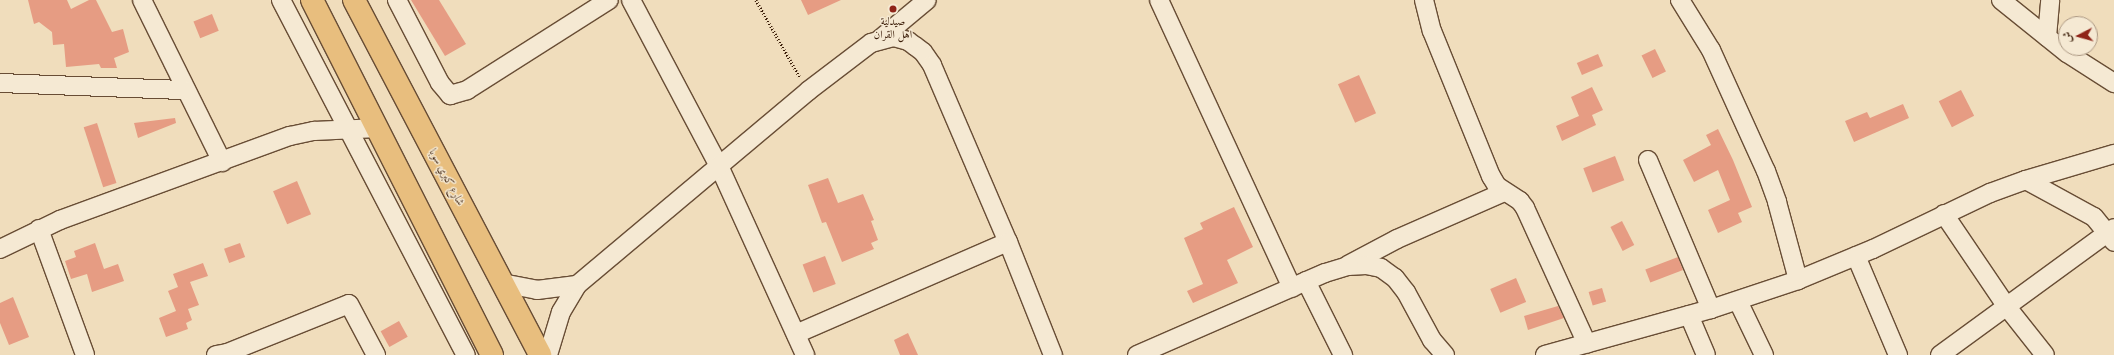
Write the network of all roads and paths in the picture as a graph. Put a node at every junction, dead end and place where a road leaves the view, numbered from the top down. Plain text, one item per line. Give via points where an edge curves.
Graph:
1 (142, 0) edge
2 (281, 0) edge
3 (312, 0) edge
4 (354, 0) edge
5 (397, 0) edge
6 (608, 0) edge
7 (631, 0) edge
8 (756, 0) edge
9 (927, 0) edge
10 (1159, 0) edge
11 (1424, 0) edge
12 (1680, 0) edge
13 (2001, 0) edge
14 (2050, 0) edge
15 (2047, 37) junction
16 (879, 40) junction
17 (0, 83) edge
18 (2114, 83) edge
19 (186, 90) junction
20 (808, 91) junction
21 (378, 128) junction
22 (350, 129) junction
23 (2114, 154) edge
24 (1648, 160) dead end
25 (222, 162) junction
26 (719, 166) junction
27 (2026, 180) junction
28 (1504, 192) junction
29 (1944, 214) junction
30 (39, 229) junction
31 (2112, 234) edge
32 (1008, 242) junction
33 (0, 249) edge
34 (1856, 256) junction
35 (1348, 266) junction
36 (1798, 280) junction
37 (502, 283) junction
38 (1299, 284) junction
39 (577, 285) junction
40 (1738, 301) junction
41 (2007, 307) junction
42 (1711, 309) junction
43 (1689, 315) junction
44 (796, 334) junction
45 (1587, 344) junction
46 (1157, 351) edge
47 (223, 354) edge
48 (85, 355) edge
49 (376, 355) edge
50 (466, 355) edge
51 (492, 355) edge
52 (540, 355) edge
53 (548, 355) edge
54 (805, 355) edge
55 (1053, 355) edge
56 (1137, 355) edge
57 (1343, 355) edge
58 (1445, 355) edge
59 (1545, 355) edge
60 (1706, 355) edge
61 (1764, 355) edge
62 (1898, 355) edge
63 (1940, 355) edge
64 (2045, 355) edge

1 - 19 street
2 - 22 street
3 - 21 highway
4 - 37 highway, شارع كبري سوبا
5 - 6 street via 440,83 450,95 467,90
7 - 26 street
8 - 20 path
9 - 16 street
10 - 38 street
11 - 28 street via 1432,31 1462,108 1491,176
12 - 36 street via 1711,50 1766,171
13 - 15 street
14 - 15 street
15 - 18 street via 2088,68
16 - 20 street via 862,49
16 - 32 street via 900,38 916,46 928,59
17 - 19 street
19 - 25 street
20 - 26 street
21 - 22 street
21 - 51 highway
22 - 25 street via 314,131 290,136
22 - 50 street
23 - 27 street
24 - 42 street
25 - 30 street
26 - 39 street
26 - 44 street
27 - 29 street
27 - 31 street via 2086,212
28 - 35 street via 1397,239
28 - 45 street via 1520,201 1525,208
29 - 34 street
29 - 41 street
30 - 33 street
30 - 48 street
31 - 41 street
32 - 44 street
32 - 55 street
34 - 36 street
34 - 62 street
35 - 38 street
35 - 58 street via 1374,266 1396,278 1432,340
36 - 40 street
37 - 39 street via 537,290
37 - 52 highway, شارع كبري سوبا
38 - 46 street
38 - 57 street
39 - 53 street via 561,312
40 - 42 street
40 - 61 street
41 - 63 street
41 - 64 street
42 - 43 street
43 - 45 street
43 - 60 street
44 - 54 street
45 - 59 street
46 - 56 street
47 - 49 street via 349,304

